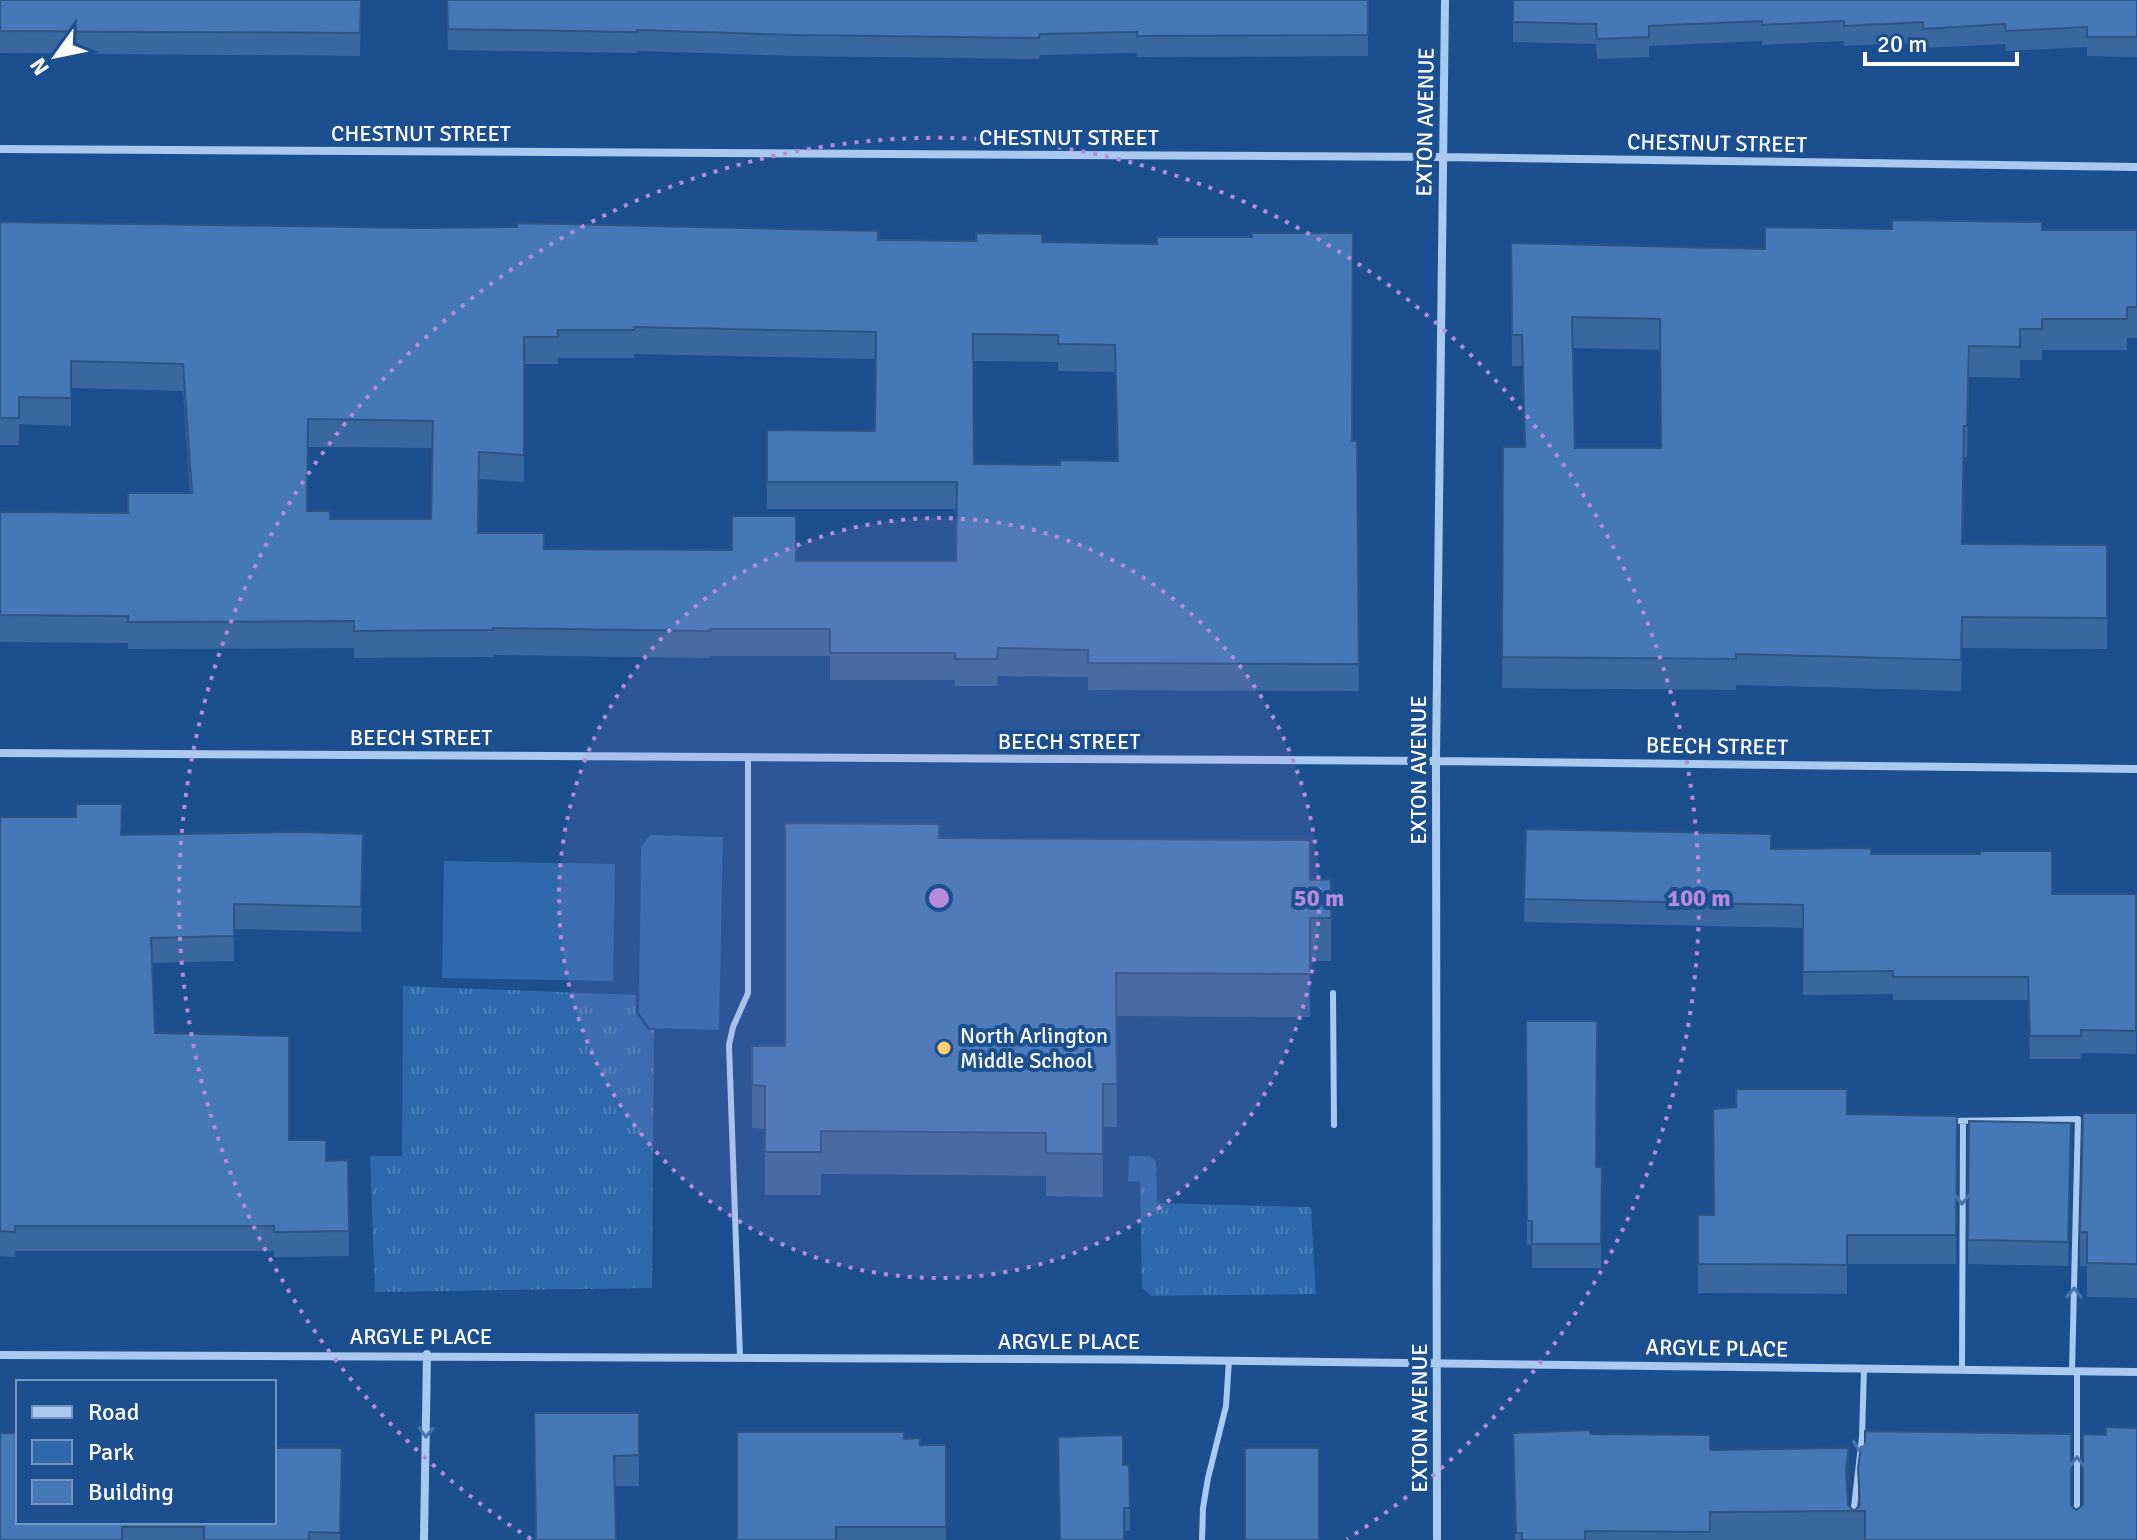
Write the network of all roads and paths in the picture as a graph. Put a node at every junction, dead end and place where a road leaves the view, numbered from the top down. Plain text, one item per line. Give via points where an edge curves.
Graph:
1 (1445, 0) edge
2 (0, 149) edge
3 (1442, 157) junction
4 (2137, 167) edge
5 (0, 753) edge
6 (748, 757) junction
7 (1436, 761) junction
8 (2137, 769) edge
9 (1333, 993) dead end
10 (1963, 1121) junction
11 (1935, 1122) edge
12 (1334, 1125) dead end
13 (427, 1354) junction
14 (0, 1355) edge
15 (740, 1357) junction
16 (1229, 1360) junction
17 (1438, 1362) junction
18 (1864, 1368) junction
19 (1962, 1369) junction
20 (2074, 1371) junction
21 (2137, 1372) edge
22 (2077, 1525) edge
23 (1853, 1528) edge
24 (424, 1540) edge
25 (1202, 1540) edge
26 (1437, 1540) edge

1 - 3 street, EXTON AVENUE
2 - 3 street, CHESTNUT STREET
3 - 4 street, CHESTNUT STREET
3 - 7 street, EXTON AVENUE
5 - 6 street, BEECH STREET
6 - 7 street, BEECH STREET
6 - 15 lane via 748,993 729,1045
7 - 8 street, BEECH STREET
7 - 17 street, EXTON AVENUE
9 - 12 lane
10 - 11 lane
10 -> 19 lane
20 -> 10 lane via 2078,1119
13 - 14 street, ARGYLE PLACE
13 - 15 street, ARGYLE PLACE
13 -> 24 street
15 - 16 street, ARGYLE PLACE
16 - 17 street, ARGYLE PLACE
16 - 25 lane
17 - 18 street, ARGYLE PLACE
17 - 26 street, EXTON AVENUE
18 - 19 street, ARGYLE PLACE
18 -> 23 lane
19 - 20 street, ARGYLE PLACE
20 - 21 street, ARGYLE PLACE
22 -> 20 lane

